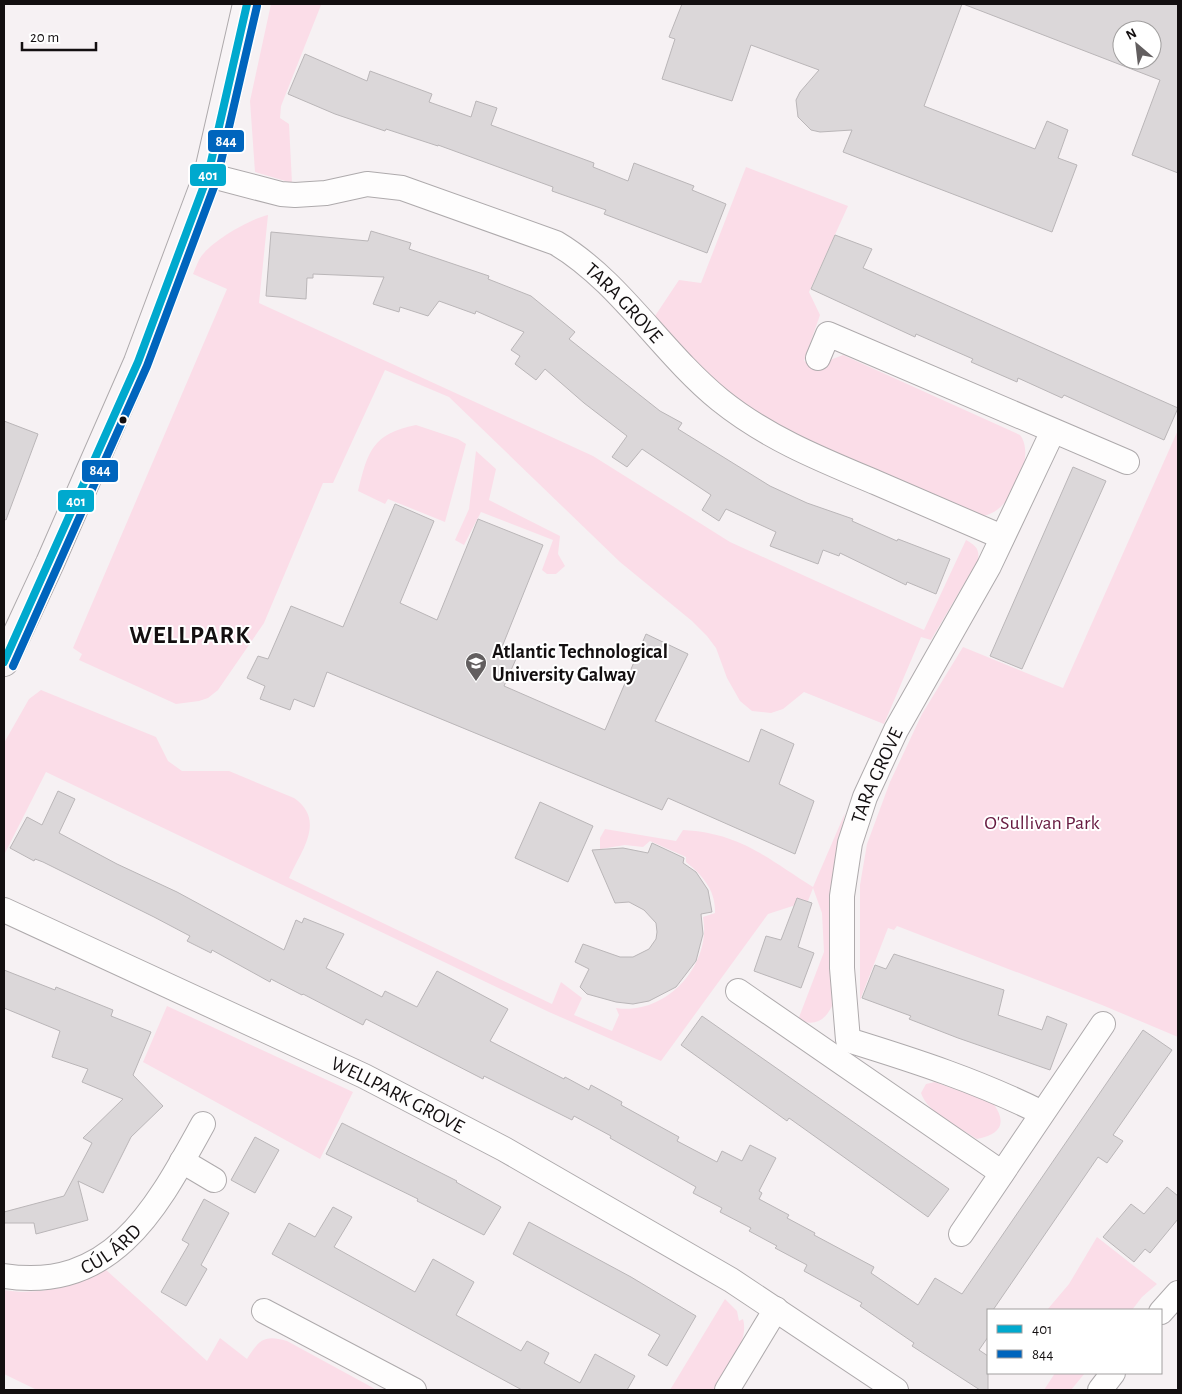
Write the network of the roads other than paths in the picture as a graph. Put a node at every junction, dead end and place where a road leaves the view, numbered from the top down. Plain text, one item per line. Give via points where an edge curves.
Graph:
1 (247, 4) edge
2 (208, 175) junction
3 (818, 358) dead end
4 (1053, 431) junction
5 (1127, 462) dead end
6 (1002, 537) junction
7 (4, 662) edge
8 (4, 910) edge
9 (738, 991) dead end
10 (1103, 1024) dead end
11 (842, 1049) junction
12 (1042, 1113) junction
13 (203, 1124) dead end
14 (182, 1162) junction
15 (1002, 1173) junction
16 (214, 1180) dead end
17 (961, 1234) dead end
18 (4, 1276) edge
19 (1178, 1293) edge
20 (776, 1309) junction
21 (264, 1311) dead end
22 (1162, 1311) edge
23 (1113, 1374) edge
24 (414, 1390) edge
25 (727, 1390) edge
26 (896, 1390) edge
27 (1100, 1390) edge

1 - 2 main road
2 - 6 street, TARA GROVE via 288,194 326,193 367,184 402,188 556,243 597,273 688,372 739,415 822,461
2 - 7 main road via 138,362
3 - 4 street via 828,334
4 - 5 street
4 - 6 street, TARA GROVE
6 - 11 street, TARA GROVE via 977,590 880,761 850,843 842,896
8 - 20 street, WELLPARK GROVE via 430,1109 504,1148
9 - 11 street
10 - 12 street
11 - 12 street via 950,1072
11 - 15 street
12 - 15 street
13 - 14 street, CÚL ÁRD
14 - 16 street
14 - 18 street, CÚL ÁRD via 145,1218 115,1250 99,1260 57,1276
15 - 17 street
19 - 22 street
20 - 25 street
20 - 26 street, WELLPARK GROVE
21 - 24 street
23 - 27 street

